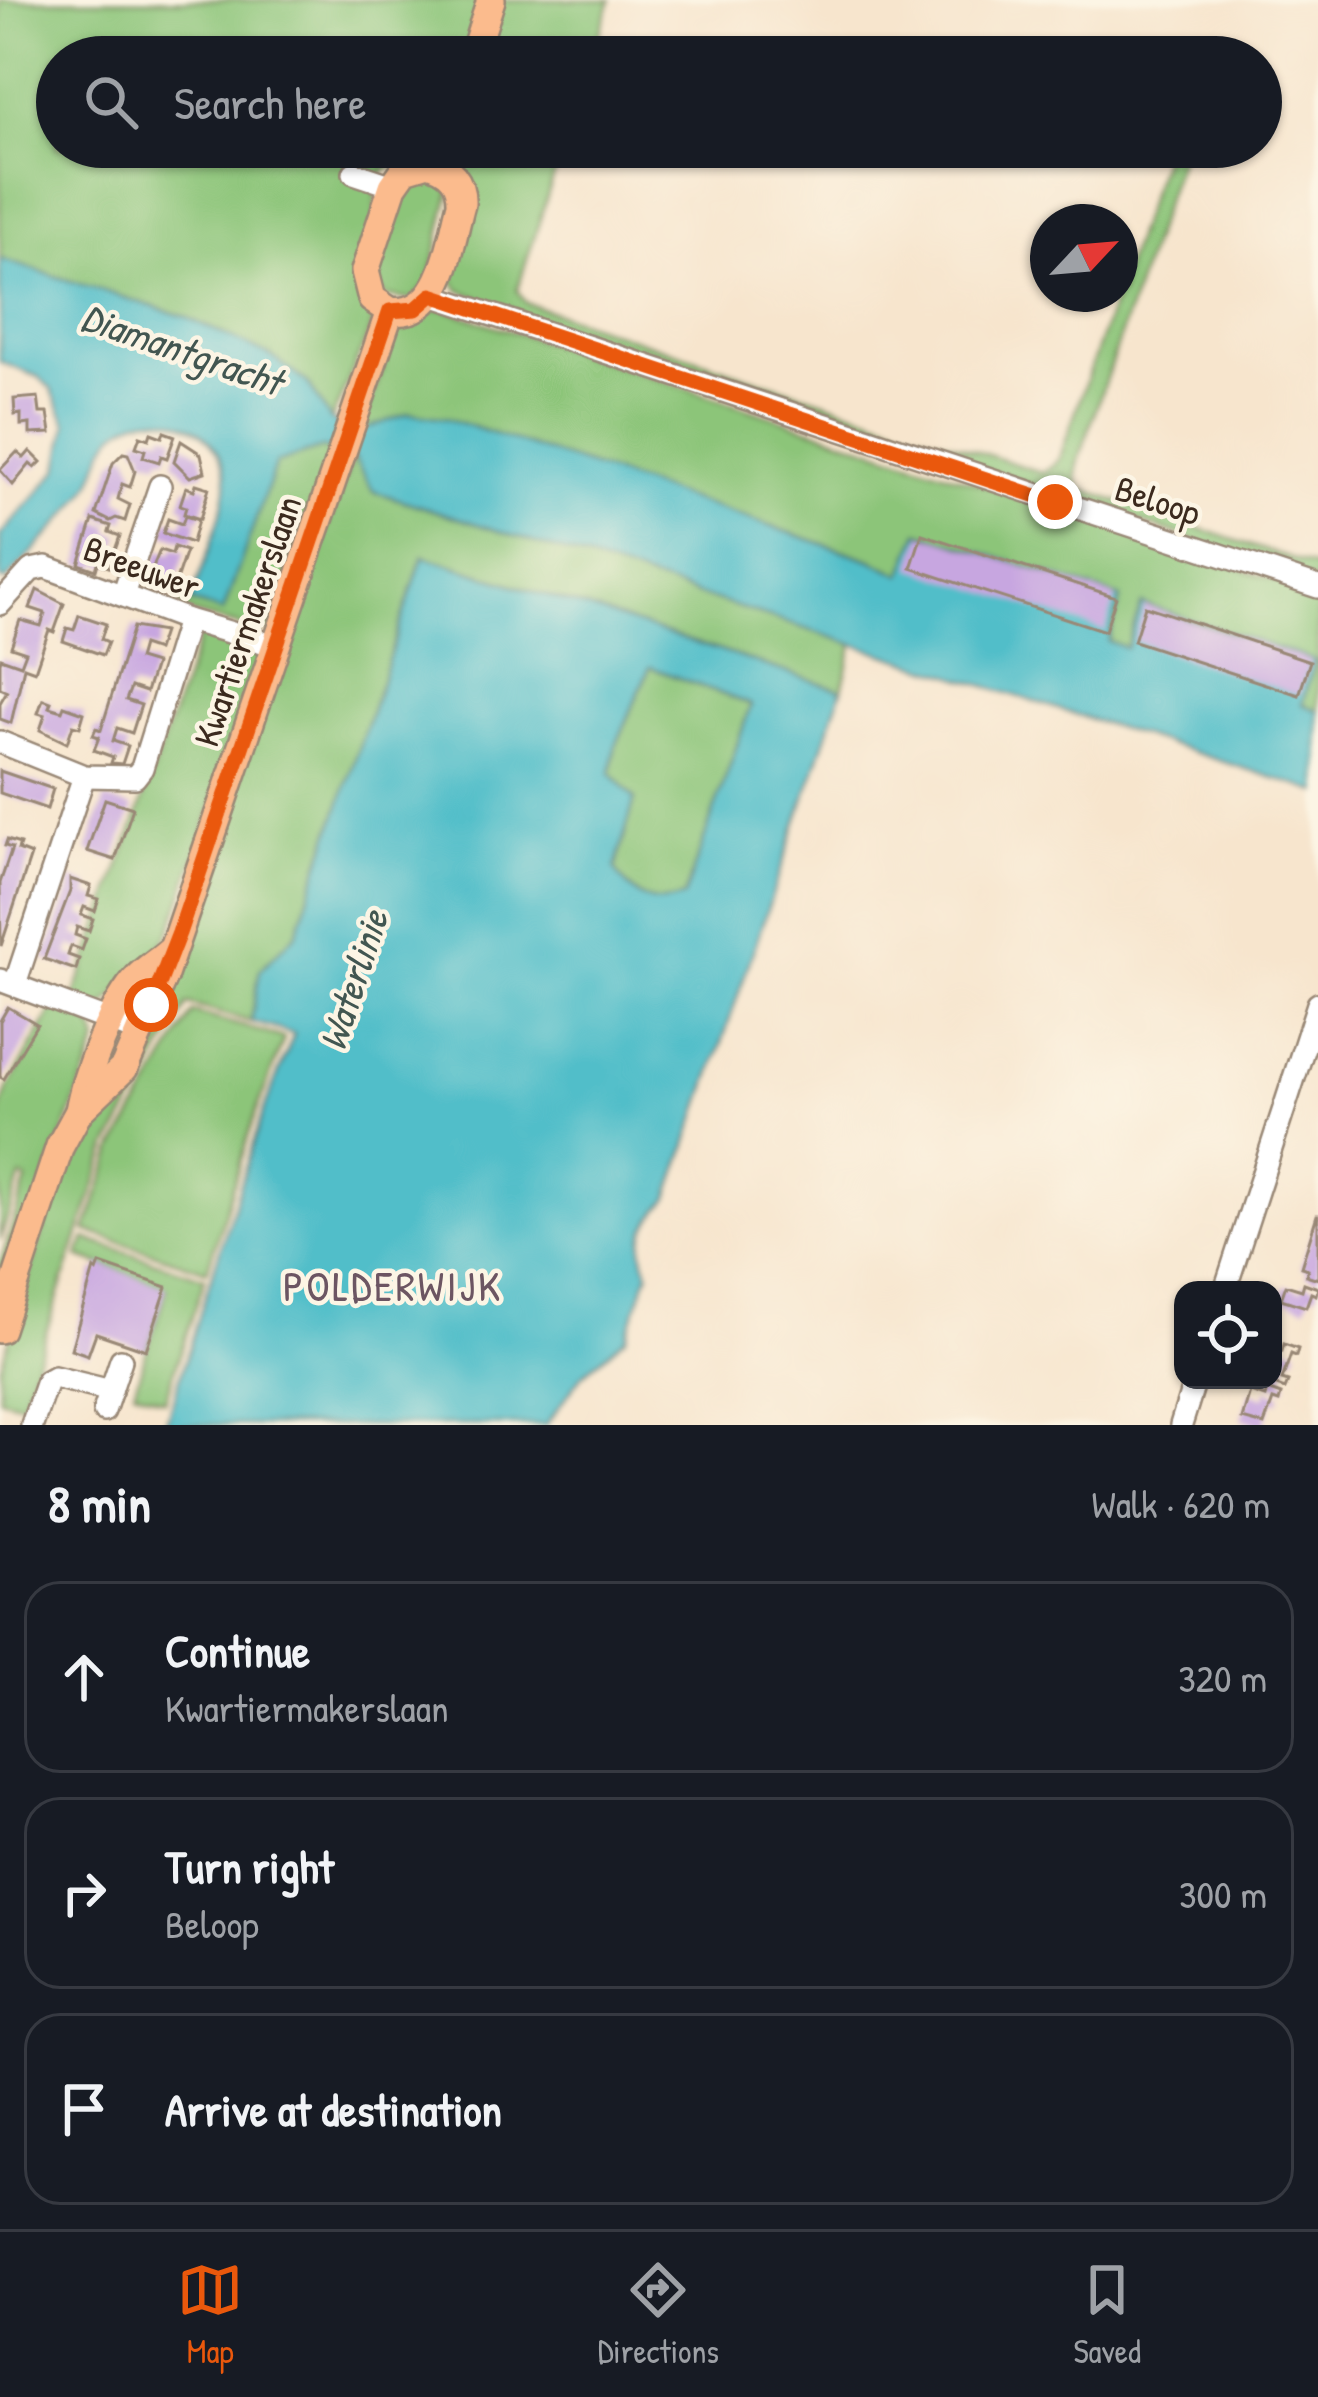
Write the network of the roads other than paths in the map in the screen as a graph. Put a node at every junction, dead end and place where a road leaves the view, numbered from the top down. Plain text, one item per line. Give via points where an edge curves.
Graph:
1 (491, 0) edge
2 (480, 36) edge
3 (410, 168) edge
4 (449, 168) edge
5 (354, 173) dead end
6 (393, 186) junction
7 (432, 295) junction
8 (390, 311) junction
9 (160, 486) dead end
10 (1318, 587) edge
11 (3, 596) edge
12 (123, 596) junction
13 (188, 620) junction
14 (277, 646) junction
15 (0, 742) edge
16 (84, 776) junction
17 (169, 952) junction
18 (8, 982) edge
19 (1318, 1004) edge
20 (112, 1022) junction
21 (140, 1032) junction
22 (80, 1111) junction
23 (1228, 1281) edge
24 (0, 1328) edge
25 (121, 1360) dead end
26 (1192, 1389) edge
27 (32, 1425) edge
28 (1180, 1425) edge

1 - 2 main road
3 - 6 main road
4 - 7 main road via 462,193
5 - 6 street
6 - 8 main road via 365,280
7 - 8 main road via 416,309
7 - 10 street, Beloop
8 - 14 main road, Kwartiermakerslaan
9 - 12 street
11 - 12 street, Breeuwer via 38,566
12 - 13 street, Breeuwer
13 - 14 street, Breeuwer
13 - 16 street via 142,768 124,779
14 - 17 main road, Kwartiermakerslaan
15 - 16 street
16 - 18 street
17 - 20 main road, Kwartiermakerslaan via 136,979
17 - 21 main road, Kwartiermakerslaan
18 - 20 street
19 - 23 street
20 - 21 street
20 - 22 main road, Kwartiermakerslaan
21 - 22 main road, Kwartiermakerslaan via 116,1079
22 - 24 main road, Kwartiermakerslaan via 60,1146
25 - 27 street via 107,1401 54,1377 46,1381
26 - 28 street

